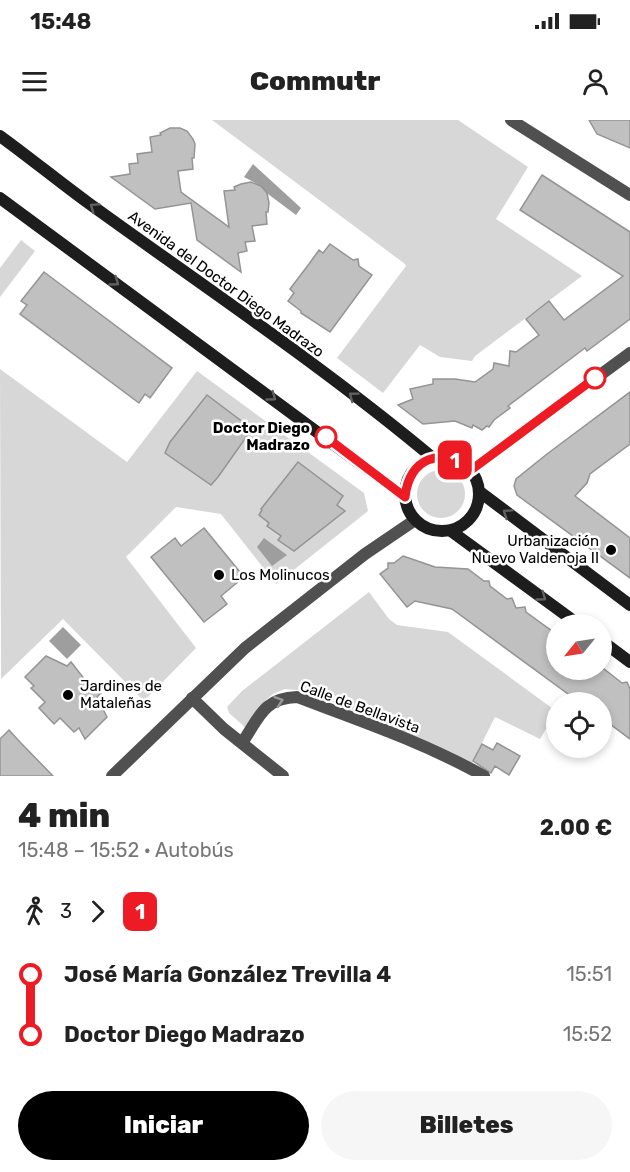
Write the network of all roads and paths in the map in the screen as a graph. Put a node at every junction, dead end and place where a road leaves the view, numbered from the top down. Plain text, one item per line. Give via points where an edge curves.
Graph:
1 (511, 120) edge
2 (0, 135) edge
3 (630, 195) edge
4 (0, 198) edge
5 (630, 353) edge
6 (434, 458) junction
7 (471, 470) junction
8 (480, 492) junction
9 (405, 497) junction
10 (416, 520) junction
11 (451, 531) junction
12 (630, 605) edge
13 (564, 614) edge
14 (612, 648) edge
15 (630, 662) edge
16 (192, 698) junction
17 (242, 743) junction
18 (112, 776) edge
19 (283, 776) edge
20 (484, 776) edge

1 - 3 street
6 -> 2 main road, Avenida del Doctor Diego Madrazo
4 -> 9 main road
5 - 7 street
6 - 7 main road via 454,459
6 - 9 main road via 412,472
7 - 8 main road
8 - 11 main road via 470,520
12 -> 8 main road
9 - 10 main road
10 - 11 main road via 432,530
10 - 16 street via 365,554 245,648
11 -> 13 main road
14 - 15 main road
16 - 17 street
16 - 18 street
17 - 19 street
17 -> 20 street, Calle de Bellavista via 268,705 281,698 297,697 392,732

